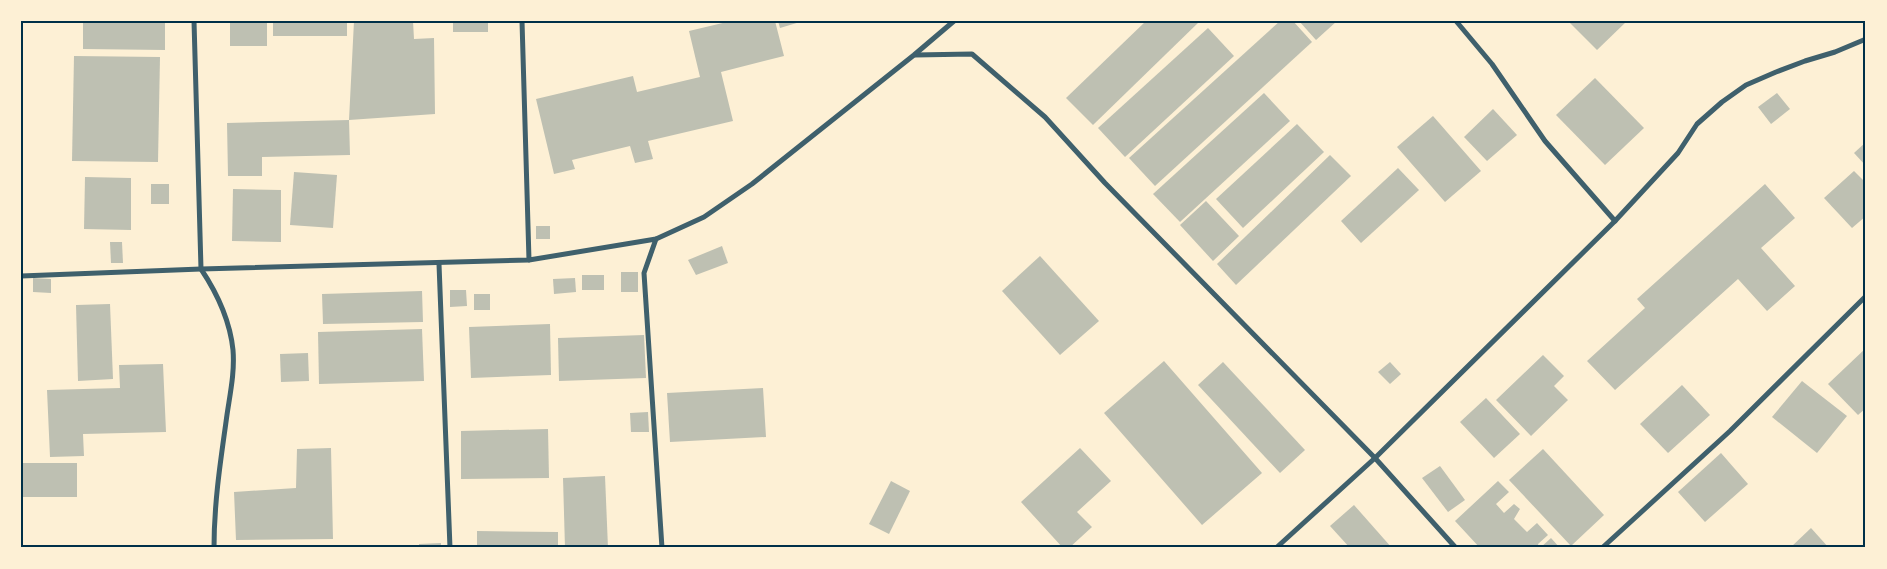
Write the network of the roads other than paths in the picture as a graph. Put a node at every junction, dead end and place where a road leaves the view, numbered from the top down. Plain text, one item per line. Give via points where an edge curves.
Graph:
1 (194, 21) edge
2 (522, 21) edge
3 (954, 21) edge
4 (1456, 21) edge
5 (1866, 39) edge
6 (914, 55) junction
7 (1615, 221) junction
8 (656, 239) junction
9 (529, 260) junction
10 (439, 264) junction
11 (201, 269) junction
12 (21, 276) edge
13 (1866, 296) edge
14 (1375, 458) junction
15 (214, 548) edge
16 (450, 548) edge
17 (662, 548) edge
18 (1276, 548) edge
19 (1456, 548) edge
20 (1602, 548) edge

1 - 11 street
2 - 9 street
3 - 6 street
4 - 7 street via 1492,64 1545,140
5 - 7 street via 1746,85 1722,102 1697,124 1678,153
6 - 8 street via 752,184 704,217
6 - 14 street via 972,54 1045,117 1105,183
7 - 14 street
8 - 9 street
8 - 17 street via 644,273
9 - 10 street
10 - 11 street
10 - 16 street
11 - 12 street
11 - 15 street via 215,290 227,322 234,372 217,485
13 - 20 street via 1730,431
14 - 18 street
14 - 19 street

